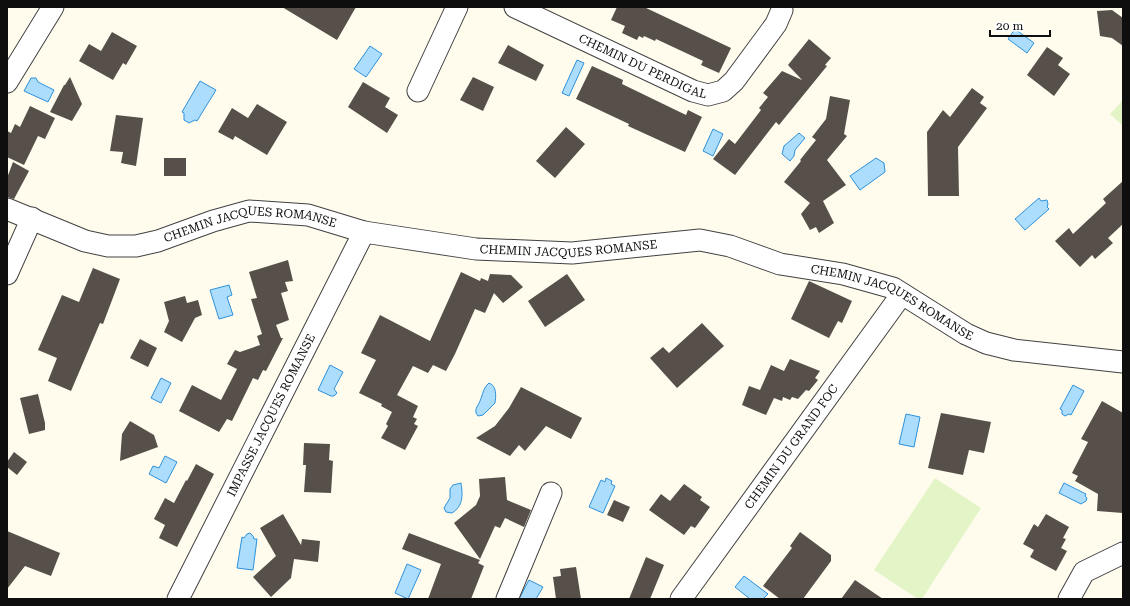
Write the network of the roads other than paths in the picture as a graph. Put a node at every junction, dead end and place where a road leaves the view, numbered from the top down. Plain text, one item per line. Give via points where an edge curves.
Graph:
1 (53, 7) edge
2 (456, 7) edge
3 (515, 7) edge
4 (782, 10) dead end
5 (7, 82) edge
6 (418, 91) dead end
7 (7, 208) edge
8 (32, 218) junction
9 (364, 232) junction
10 (7, 274) edge
11 (902, 294) junction
12 (1123, 362) edge
13 (550, 493) dead end
14 (1123, 553) edge
15 (178, 599) edge
16 (507, 599) edge
17 (681, 599) edge
18 (1069, 599) edge

1 - 5 street
2 - 6 street
3 - 4 street, CHEMIN DU PERDIGAL via 693,92 708,95 723,92 734,81 776,24
7 - 8 street, CHEMIN JACQUES ROMANSE
8 - 9 street, CHEMIN JACQUES ROMANSE via 85,241 108,246 136,246 158,241 213,220 249,211 308,215
8 - 10 street
9 - 11 street, CHEMIN JACQUES ROMANSE via 476,249 572,253 700,240 730,246 780,264 843,274 893,288
9 - 15 street, IMPASSE JACQUES ROMANSE
11 - 12 street, CHEMIN JACQUES ROMANSE via 966,334 986,343 1014,350
11 - 17 street, CHEMIN DU GRAND FOC
13 - 16 street
14 - 18 street via 1084,572

